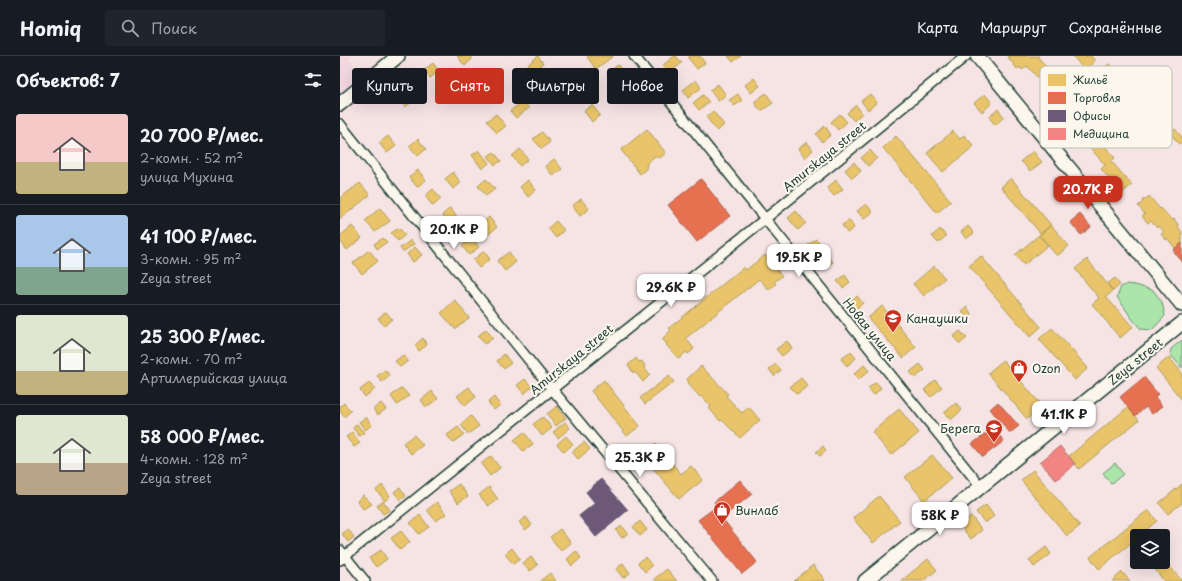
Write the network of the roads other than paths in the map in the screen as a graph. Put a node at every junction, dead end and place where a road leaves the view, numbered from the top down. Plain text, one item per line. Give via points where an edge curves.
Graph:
1 (398, 56) edge
2 (634, 56) edge
3 (966, 56) edge
4 (977, 56) edge
5 (340, 104) edge
6 (340, 124) edge
7 (1040, 133) edge
8 (1053, 148) edge
9 (765, 219) junction
10 (1182, 305) edge
11 (1182, 323) edge
12 (552, 389) junction
13 (981, 487) junction
14 (342, 555) edge
15 (365, 581) edge
16 (712, 581) edge
17 (865, 581) edge

1 - 5 street
2 - 9 street, Новая улица
3 - 9 street, Amurskaya street
4 - 7 street
6 - 12 street
8 - 10 street
9 - 12 street, Amurskaya street
9 - 13 street, Новая улица
11 - 13 street, Zeya street
12 - 14 street, Amurskaya street
12 - 16 street
13 - 17 street, Zeya street
14 - 15 street

